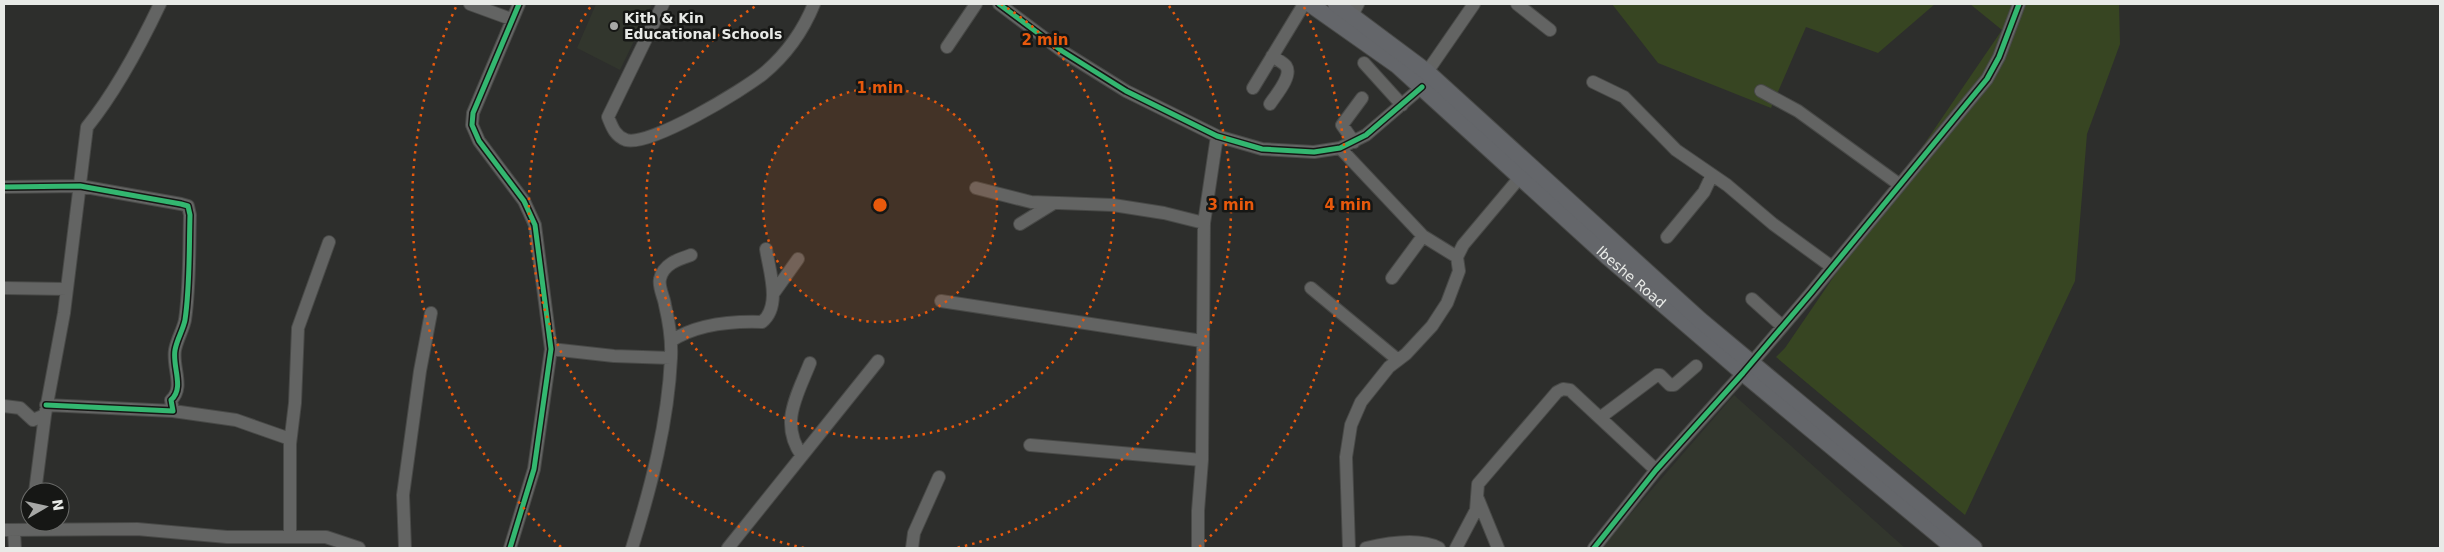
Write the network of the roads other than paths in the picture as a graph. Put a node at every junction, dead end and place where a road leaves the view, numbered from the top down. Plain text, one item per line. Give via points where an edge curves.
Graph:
1 (160, 4) edge
2 (470, 4) edge
3 (519, 4) edge
4 (663, 4) edge
5 (814, 4) edge
6 (976, 4) edge
7 (999, 4) edge
8 (1304, 4) edge
9 (1310, 4) edge
10 (1336, 4) edge
11 (1474, 4) edge
12 (1517, 4) edge
13 (2019, 4) edge
14 (1352, 15) edge
15 (511, 19) junction
16 (1550, 30) dead end
17 (947, 47) dead end
18 (1272, 56) junction
19 (1364, 63) dead end
20 (1425, 79) junction
21 (1593, 82) dead end
22 (1253, 88) dead end
23 (1761, 91) dead end
24 (1362, 98) dead end
25 (1270, 104) dead end
26 (1402, 105) junction
27 (1217, 136) junction
28 (1354, 142) junction
29 (1340, 148) junction
30 (1712, 175) junction
31 (1521, 176) junction
32 (1900, 185) junction
33 (80, 186) junction
34 (4, 187) edge
35 (976, 188) dead end
36 (1054, 203) junction
37 (1204, 223) junction
38 (1020, 224) dead end
39 (1423, 236) junction
40 (1667, 237) dead end
41 (329, 242) dead end
42 (766, 249) dead end
43 (691, 255) dead end
44 (1457, 256) junction
45 (798, 259) dead end
46 (1832, 267) junction
47 (1392, 278) dead end
48 (4, 288) edge
49 (1311, 288) dead end
50 (67, 289) junction
51 (773, 294) junction
52 (1752, 299) dead end
53 (941, 301) dead end
54 (431, 313) dead end
55 (1782, 326) junction
56 (671, 341) junction
57 (1202, 341) junction
58 (551, 349) junction
59 (671, 358) junction
60 (1398, 360) junction
61 (878, 361) dead end
62 (810, 363) dead end
63 (1696, 366) dead end
64 (1747, 368) junction
65 (4, 406) edge
66 (46, 410) junction
67 (173, 411) junction
68 (1601, 417) junction
69 (290, 439) junction
70 (1030, 445) dead end
71 (802, 456) junction
72 (1202, 460) junction
73 (1656, 470) junction
74 (939, 477) dead end
75 (36, 482) edge
76 (1478, 497) junction
77 (70, 527) edge
78 (9, 531) edge
79 (290, 537) junction
80 (275, 543) edge
81 (15, 548) edge
82 (359, 548) edge
83 (405, 548) edge
84 (510, 548) edge
85 (632, 548) edge
86 (728, 548) edge
87 (912, 548) edge
88 (1198, 548) edge
89 (1353, 548) edge
90 (1366, 548) edge
91 (1440, 548) edge
92 (1456, 548) edge
93 (1498, 548) edge
94 (1594, 548) edge
95 (1954, 548) edge
96 (1974, 548) edge

1 - 33 street via 144,39 104,107 88,127
2 - 15 street
3 - 15 street
4 - 5 street via 608,117 617,135 626,140 635,141 656,134 702,113 763,74 805,27
6 - 17 street
7 - 27 street via 1111,82
8 - 18 street
9 - 14 main road, Ibeshe Road
10 - 14 main road, Ibeshe Road
11 - 20 street
12 - 16 street
13 - 32 street via 1987,79
14 - 20 main road, Ibeshe Road
15 - 58 street via 473,114 472,125 479,141 524,201 535,225
18 - 22 street
18 - 25 street via 1287,70 1286,78
19 - 26 street
20 - 26 street
20 - 31 main road, Ibeshe Road
20 - 64 main road, Ibeshe Road via 1621,250
21 - 30 street via 1624,98 1676,150
23 - 32 street via 1798,111
24 - 28 street via 1342,125
26 - 28 street
27 - 29 street via 1262,149 1314,152
27 - 37 street
28 - 29 street
29 - 39 street
30 - 40 street via 1704,192
30 - 46 street
31 - 44 street
31 - 64 main road, Ibeshe Road via 1609,258
32 - 46 street
33 - 34 street
33 - 50 street
33 - 67 street via 188,206 189,275 184,322 175,348 174,366 179,389 171,400
35 - 36 street via 1019,200
36 - 37 street via 1112,205
36 - 38 street
37 - 57 street
39 - 44 street
39 - 47 street
41 - 69 street via 298,328
42 - 51 street
43 - 56 street via 670,263 659,281
44 - 60 street via 1459,271 1447,303 1432,326
45 - 51 street
46 - 55 street
48 - 50 street
49 - 60 street
50 - 66 street
51 - 56 street via 769,317 762,322 746,321 699,329
52 - 55 street
53 - 57 street
54 - 83 street via 403,495
55 - 64 street
56 - 59 street
57 - 72 street
58 - 59 street
58 - 84 street via 534,469
59 - 85 street via 652,482
60 - 89 street via 1362,402 1351,425 1346,457
61 - 71 street
62 - 71 street via 790,412 794,445
63 - 68 street via 1670,385 1657,375
64 - 73 street
64 - 95 main road, Ibeshe Road
64 - 96 main road, Ibeshe Road
65 - 66 street via 20,408 33,420
66 - 67 street
66 - 75 street
67 - 69 street via 236,420
68 - 73 street
68 - 76 street via 1570,390 1557,392 1478,484
69 - 79 street
70 - 72 street
71 - 86 street
72 - 88 street
73 - 94 street
74 - 87 street via 914,533
76 - 92 street via 1476,510
76 - 93 street
77 - 80 street via 138,529
78 - 81 street
79 - 80 street
79 - 82 street via 326,537
90 - 91 street via 1388,542 1395,545 1427,543

